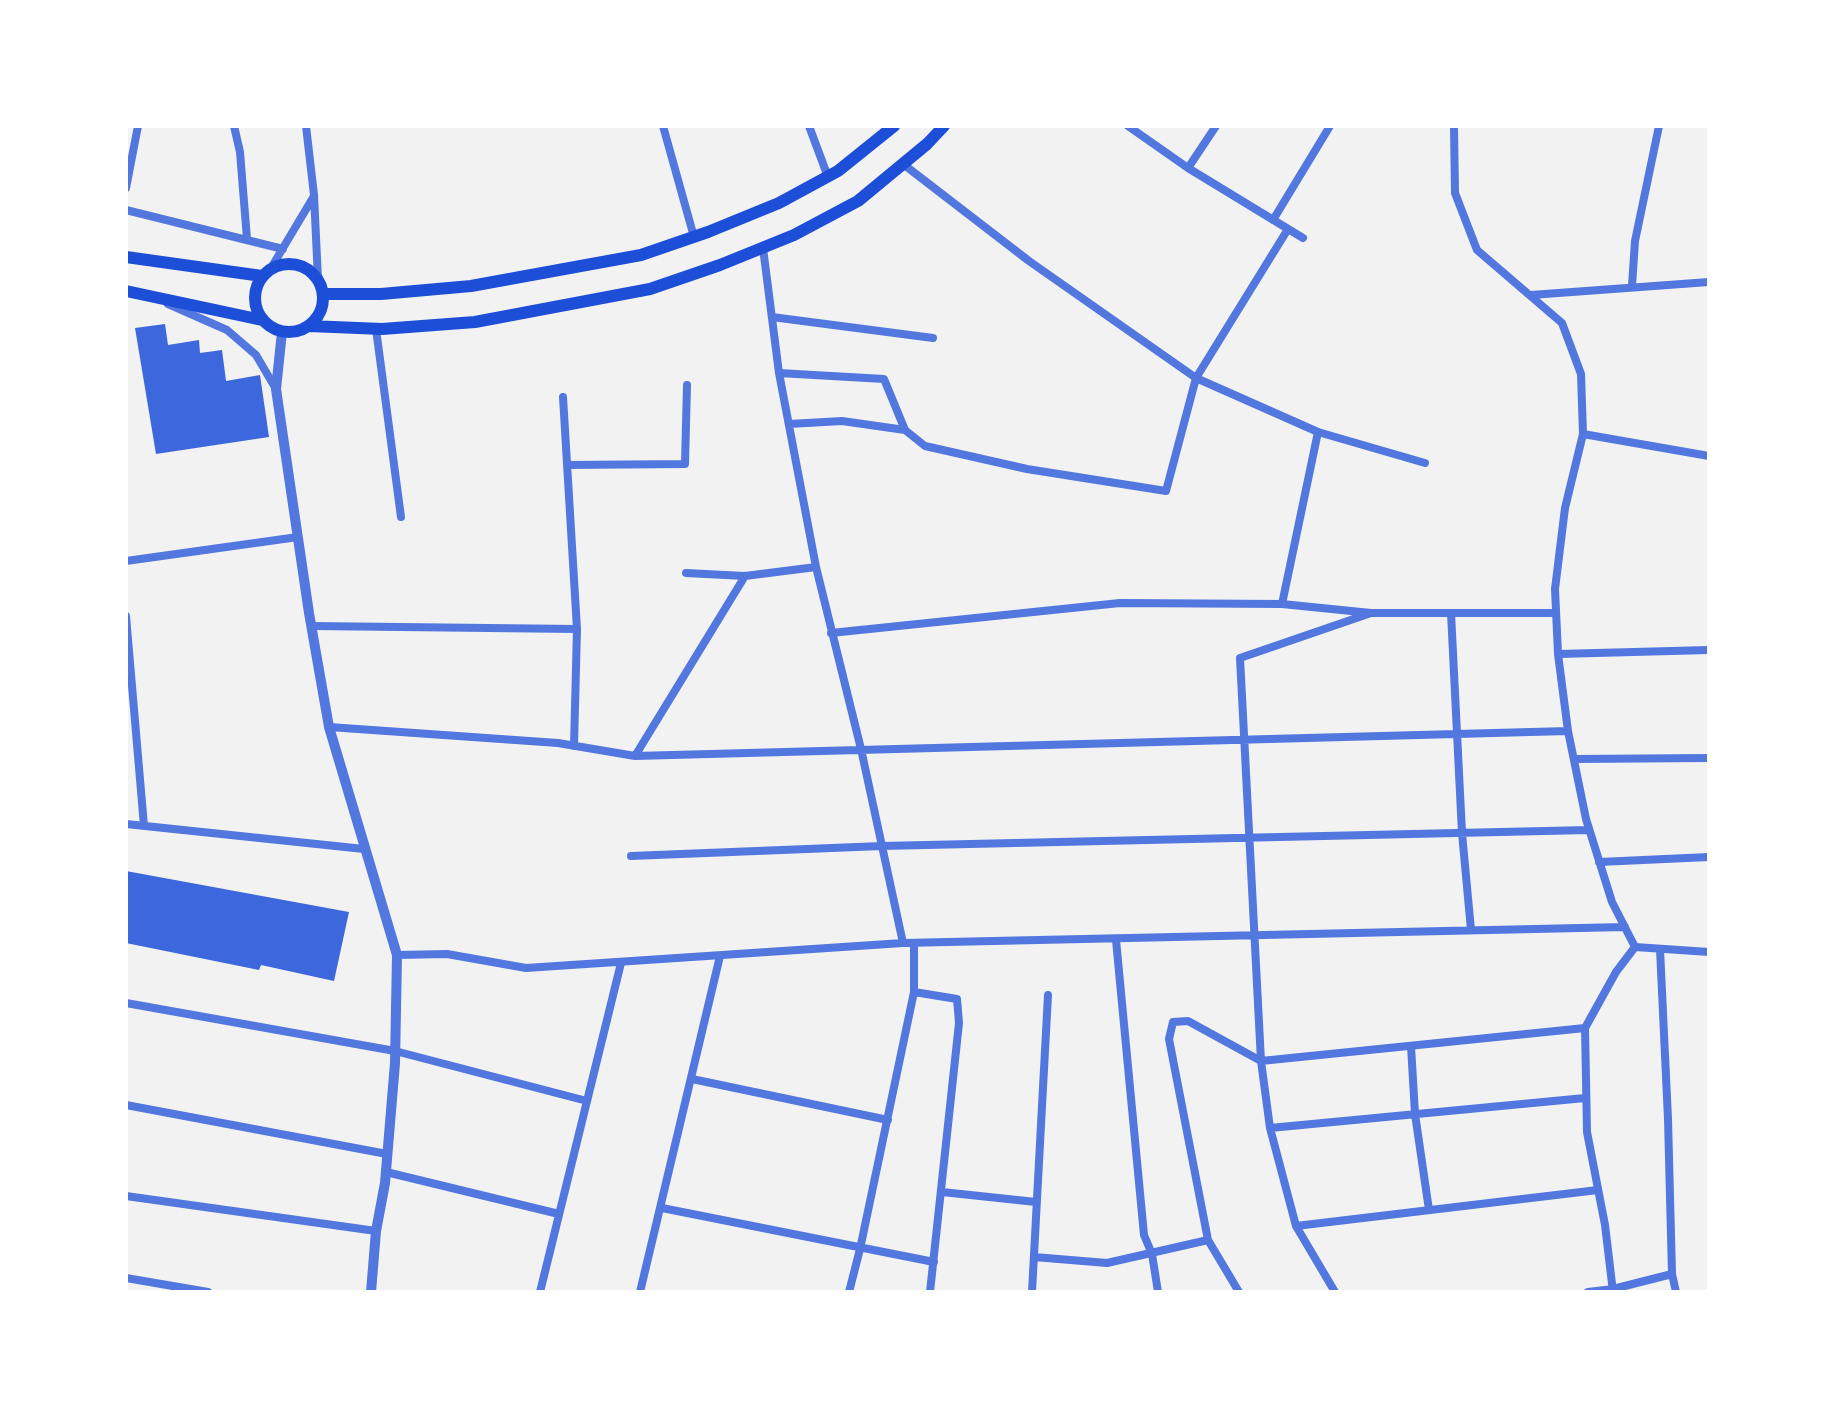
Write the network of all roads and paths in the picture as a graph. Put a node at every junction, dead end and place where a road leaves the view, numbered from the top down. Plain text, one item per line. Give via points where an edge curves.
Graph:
1 (138, 126) edge
2 (234, 126) edge
3 (306, 126) edge
4 (663, 126) edge
5 (809, 126) edge
6 (894, 126) edge
7 (944, 126) edge
8 (1128, 126) edge
9 (1216, 126) edge
10 (1330, 126) edge
11 (1454, 126) edge
12 (1659, 126) edge
13 (903, 164) junction
14 (1188, 168) junction
15 (828, 177) junction
16 (126, 188) edge
17 (314, 195) junction
18 (126, 210) edge
19 (1273, 220) junction
20 (1288, 229) junction
21 (694, 237) junction
22 (1303, 238) dead end
23 (247, 239) junction
24 (763, 248) junction
25 (283, 249) junction
26 (126, 257) edge
27 (266, 272) junction
28 (318, 279) junction
29 (1709, 282) edge
30 (1632, 286) junction
31 (126, 291) edge
32 (323, 294) junction
33 (1531, 295) junction
34 (153, 297) junction
35 (772, 317) junction
36 (262, 320) junction
37 (309, 326) junction
38 (376, 329) junction
39 (282, 332) junction
40 (933, 338) dead end
41 (779, 373) junction
42 (1196, 378) junction
43 (687, 385) dead end
44 (276, 389) junction
45 (563, 397) dead end
46 (789, 424) junction
47 (905, 430) junction
48 (1318, 432) junction
49 (1583, 434) junction
50 (1708, 456) edge
51 (1425, 463) dead end
52 (567, 465) junction
53 (1709, 467) edge
54 (401, 517) dead end
55 (298, 537) junction
56 (126, 561) edge
57 (816, 567) junction
58 (686, 573) dead end
59 (745, 576) junction
60 (1282, 604) junction
61 (1371, 613) junction
62 (1451, 613) junction
63 (1556, 613) junction
64 (126, 616) edge
65 (311, 626) junction
66 (577, 629) junction
67 (831, 633) junction
68 (1709, 650) edge
69 (1558, 654) junction
70 (329, 727) junction
71 (1568, 731) junction
72 (1459, 734) junction
73 (1245, 741) junction
74 (574, 746) junction
75 (126, 749) edge
76 (861, 749) junction
77 (137, 750) junction
78 (635, 756) junction
79 (1709, 758) edge
80 (1574, 759) junction
81 (126, 824) edge
82 (144, 826) junction
83 (1589, 830) junction
84 (1462, 833) junction
85 (1250, 838) junction
86 (882, 846) junction
87 (364, 849) junction
88 (631, 856) dead end
89 (1709, 857) edge
90 (1599, 862) junction
91 (1625, 927) junction
92 (1471, 930) junction
93 (1255, 936) junction
94 (1116, 940) junction
95 (903, 943) junction
96 (914, 943) junction
97 (1635, 947) junction
98 (1660, 949) junction
99 (1709, 952) edge
100 (397, 955) junction
101 (720, 956) junction
102 (621, 963) junction
103 (914, 992) junction
104 (1048, 995) dead end
105 (126, 1003) edge
106 (1585, 1028) junction
107 (1411, 1046) junction
108 (395, 1051) junction
109 (1261, 1061) junction
110 (692, 1079) junction
111 (1585, 1098) junction
112 (587, 1101) junction
113 (126, 1105) edge
114 (1415, 1114) junction
115 (888, 1120) junction
116 (1270, 1128) junction
117 (387, 1154) junction
118 (386, 1172) junction
119 (1598, 1190) junction
120 (942, 1192) junction
121 (126, 1196) edge
122 (1036, 1202) junction
123 (662, 1208) junction
124 (1429, 1210) junction
125 (559, 1214) junction
126 (1296, 1226) junction
127 (376, 1231) junction
128 (1208, 1240) junction
129 (860, 1249) junction
130 (1152, 1254) junction
131 (1034, 1257) junction
132 (934, 1262) junction
133 (1672, 1274) junction
134 (126, 1278) edge
135 (1613, 1291) edge
136 (208, 1292) edge
137 (371, 1292) edge
138 (540, 1292) edge
139 (640, 1292) edge
140 (849, 1292) edge
141 (930, 1292) edge
142 (1032, 1292) edge
143 (1158, 1292) edge
144 (1239, 1292) edge
145 (1335, 1292) edge
146 (1588, 1292) edge
147 (1676, 1292) edge

1 - 16 street
2 - 23 street
3 - 17 street
4 - 21 street
5 - 15 street
6 - 15 main road
7 - 13 main road
8 - 14 street
9 - 14 street
10 - 19 street
11 - 33 street via 1455,193 1477,250
12 - 30 street via 1635,241
13 - 24 main road via 858,201
13 - 42 street via 1029,261
14 - 19 street
15 - 21 main road
17 - 25 street
17 - 28 street
18 - 23 street
19 - 20 street
20 - 22 street
20 - 42 street
21 - 32 main road via 641,255 471,286
23 - 25 street
24 - 35 street
24 - 38 main road via 650,289 475,322
25 - 27 street
26 - 27 main road
27 - 28 main road via 287,263 310,270
27 - 36 main road via 254,299
28 - 32 main road
29 - 30 street
30 - 33 street
31 - 34 main road
32 - 37 main road via 323,306
33 - 49 street via 1562,323 1581,374
34 - 36 main road
34 - 44 street via 227,330 256,355
35 - 40 street
35 - 41 street
36 - 39 main road
37 - 38 main road
37 - 39 main road
38 - 54 street
39 - 44 street
41 - 46 street
41 - 47 street via 884,379
42 - 47 street via 1166,491 925,446
42 - 48 street
43 - 52 street via 685,464
44 - 55 street
45 - 52 street
46 - 47 street via 842,421
46 - 57 street
48 - 51 street
48 - 60 street
49 - 50 street
49 - 63 street via 1565,508
50 - 53 street
52 - 66 street
55 - 56 street
55 - 65 street
57 - 59 street
57 - 67 street
58 - 59 street
59 - 78 street
60 - 61 street
60 - 67 street via 1120,603
61 - 62 street
61 - 73 street via 1240,658
62 - 63 street
62 - 72 street
63 - 69 street
64 - 77 street
65 - 66 street
65 - 70 street
66 - 74 street
67 - 76 street
68 - 69 street
69 - 71 street
70 - 74 street
70 - 87 street
71 - 72 street
71 - 80 street
72 - 73 street
72 - 84 street
73 - 76 street
73 - 85 street
74 - 78 street
75 - 77 street
76 - 78 street
76 - 86 street
77 - 82 street
79 - 80 street
80 - 83 street
81 - 82 street
82 - 87 street
83 - 84 street
83 - 90 street
84 - 85 street
84 - 92 street
85 - 86 street
85 - 93 street
86 - 88 street
86 - 95 street
87 - 100 street
89 - 90 street
90 - 91 street
91 - 92 street
91 - 97 street
92 - 93 street
93 - 94 street
93 - 109 street
94 - 96 street
94 - 130 street via 1144,1235
95 - 96 street
95 - 101 street
96 - 103 street
97 - 98 street
97 - 106 street
98 - 99 street
98 - 133 street
100 - 102 street via 447,954 526,968
100 - 108 street
101 - 102 street
101 - 110 street
102 - 112 street
103 - 115 street
103 - 120 street via 957,999
104 - 122 street
105 - 108 street
106 - 107 street
106 - 111 street
107 - 109 street
107 - 114 street
108 - 112 street
108 - 117 street
109 - 116 street
109 - 128 street via 1188,1021 1173,1022 1169,1039
110 - 115 street
110 - 123 street
111 - 114 street
111 - 119 street
112 - 125 street
113 - 117 street
114 - 116 street
114 - 124 street
115 - 129 street
116 - 126 street
117 - 118 street
118 - 125 street
118 - 127 street
119 - 124 street
119 - 135 street
120 - 122 street
120 - 132 street
121 - 127 street
122 - 131 street
123 - 129 street
123 - 139 street
124 - 126 street
125 - 138 street
126 - 145 street
127 - 137 street
128 - 130 street
128 - 144 street
129 - 132 street
129 - 140 street
130 - 131 street via 1107,1263
130 - 143 street
131 - 142 street
132 - 141 street
133 - 135 street
133 - 147 street
134 - 136 street
135 - 146 street

